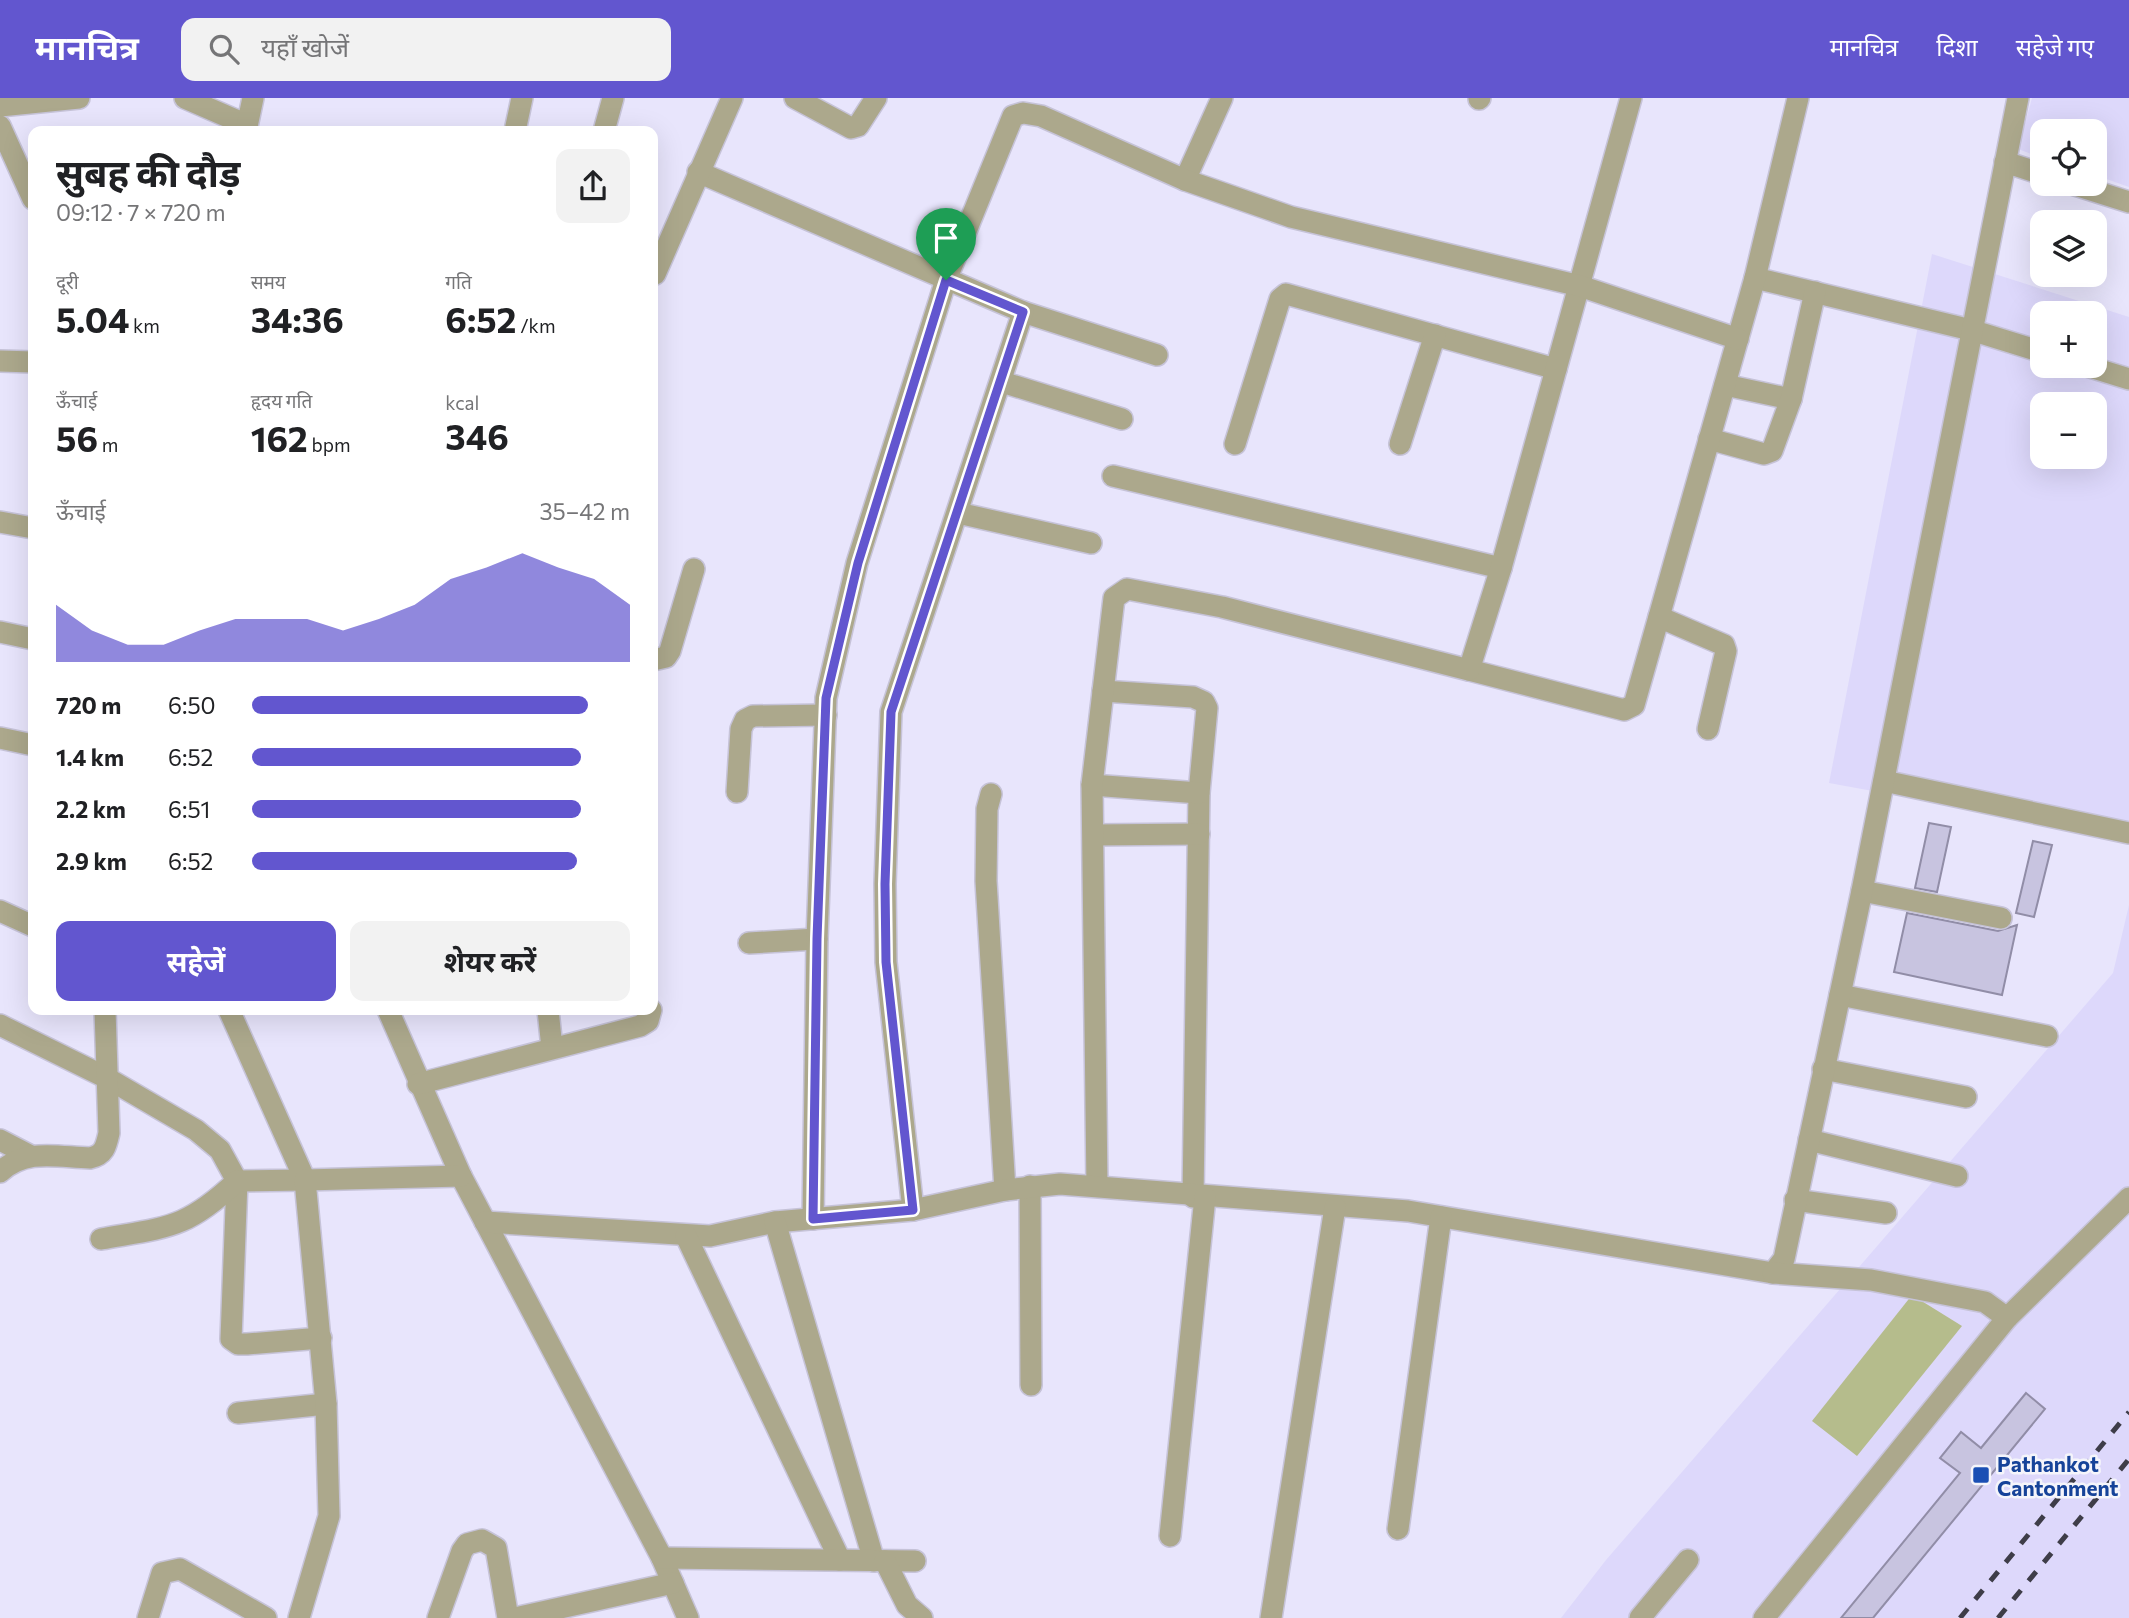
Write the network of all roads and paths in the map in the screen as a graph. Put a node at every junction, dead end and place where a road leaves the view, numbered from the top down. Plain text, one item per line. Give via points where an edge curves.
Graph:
1 (79, 98) edge
2 (185, 98) edge
3 (253, 98) edge
4 (522, 98) edge
5 (613, 98) edge
6 (732, 98) edge
7 (795, 98) edge
8 (876, 98) edge
9 (1222, 98) edge
10 (1631, 98) edge
11 (1798, 98) edge
12 (2018, 98) edge
13 (0, 106) edge
14 (1046, 107) edge
15 (0, 126) edge
16 (242, 126) edge
17 (246, 126) edge
18 (516, 126) edge
19 (605, 126) edge
20 (2006, 162) junction
21 (2030, 170) edge
22 (698, 172) junction
23 (1185, 180) junction
24 (28, 188) edge
25 (2107, 195) edge
26 (2129, 202) edge
27 (658, 267) edge
28 (1755, 278) junction
29 (946, 280) junction
30 (1580, 286) junction
31 (1815, 292) junction
32 (1023, 312) junction
33 (1971, 330) junction
34 (1435, 335) junction
35 (1738, 339) junction
36 (2030, 348) edge
37 (1157, 355) dead end
38 (0, 361) edge
39 (28, 362) edge
40 (1556, 369) junction
41 (2107, 372) edge
42 (2129, 379) edge
43 (1002, 382) junction
44 (1725, 385) junction
45 (1791, 399) junction
46 (1122, 419) dead end
47 (1709, 439) junction
48 (1235, 444) dead end
49 (1401, 444) dead end
50 (1113, 476) dead end
51 (957, 513) junction
52 (0, 522) edge
53 (28, 527) edge
54 (1091, 543) dead end
55 (1501, 568) junction
56 (694, 569) dead end
57 (1659, 617) junction
58 (0, 632) edge
59 (28, 638) edge
60 (658, 658) edge
61 (1469, 670) junction
62 (1103, 691) junction
63 (826, 715) junction
64 (1708, 729) dead end
65 (0, 738) edge
66 (28, 744) edge
67 (1884, 781) junction
68 (1092, 785) junction
69 (737, 792) dead end
70 (1199, 793) junction
71 (991, 794) dead end
72 (2129, 832) edge
73 (1199, 834) junction
74 (1094, 835) junction
75 (1862, 891) junction
76 (0, 911) edge
77 (2001, 918) dead end
78 (28, 924) edge
79 (817, 939) junction
80 (749, 943) dead end
81 (1840, 995) junction
82 (105, 1015) edge
83 (231, 1015) edge
84 (390, 1015) edge
85 (549, 1015) edge
86 (650, 1015) edge
87 (0, 1025) edge
88 (2047, 1036) dead end
89 (552, 1048) junction
90 (1823, 1069) junction
91 (107, 1078) junction
92 (418, 1084) junction
93 (1966, 1097) dead end
94 (0, 1140) edge
95 (1809, 1140) junction
96 (29, 1155) junction
97 (0, 1172) edge
98 (461, 1176) junction
99 (1956, 1176) dead end
100 (305, 1180) junction
101 (237, 1181) junction
102 (1030, 1186) junction
103 (1097, 1186) junction
104 (1005, 1189) junction
105 (1199, 1197) junction
106 (2129, 1198) edge
107 (1796, 1199) junction
108 (1335, 1207) junction
109 (913, 1210) junction
110 (1886, 1213) dead end
111 (1441, 1216) junction
112 (813, 1219) junction
113 (485, 1222) junction
114 (775, 1222) junction
115 (686, 1236) junction
116 (101, 1239) dead end
117 (1773, 1273) junction
118 (2007, 1318) junction
119 (321, 1338) junction
120 (1031, 1385) dead end
121 (326, 1404) junction
122 (238, 1413) dead end
123 (1398, 1529) dead end
124 (1170, 1536) dead end
125 (662, 1558) junction
126 (840, 1560) junction
127 (1688, 1560) dead end
128 (880, 1561) junction
129 (915, 1561) dead end
130 (673, 1583) junction
131 (148, 1618) edge
132 (266, 1618) edge
133 (299, 1618) edge
134 (438, 1618) edge
135 (508, 1618) edge
136 (515, 1618) edge
137 (688, 1618) edge
138 (922, 1618) edge
139 (1271, 1618) edge
140 (1640, 1618) edge
141 (1764, 1618) edge

1 - 13 street
2 - 16 street
3 - 17 street
4 - 18 street
5 - 19 street
6 - 22 street
7 - 8 street via 851,128 858,126
9 - 23 street
10 - 30 street
11 - 28 street
12 - 20 street
14 - 23 street
14 - 29 street via 1016,113 1009,122
15 - 24 street
20 - 21 street
20 - 33 street
22 - 27 street
22 - 29 street
23 - 30 street via 1291,217
25 - 26 street
28 - 31 street
28 - 35 street
29 - 32 street
29 - 63 street via 858,563
30 - 35 street
30 - 40 street
31 - 33 street
31 - 45 street
32 - 37 street
32 - 43 street
33 - 36 street
33 - 67 street
34 - 40 street
34 - 48 street via 1282,295
34 - 49 street
35 - 44 street
38 - 39 street
40 - 55 street
41 - 42 street
43 - 46 street
43 - 51 street
44 - 45 street
44 - 47 street
45 - 47 street via 1769,453
47 - 57 street
50 - 55 street
51 - 54 street
51 - 109 street via 891,712 886,962
52 - 53 street
55 - 61 street
56 - 60 street via 668,655
57 - 61 street via 1634,705 1628,709
57 - 64 street via 1724,645
58 - 59 street
61 - 62 street via 1222,607 1127,589 1119,592 1112,608
62 - 68 street
62 - 70 street via 1193,697 1204,702
63 - 69 street via 745,720
63 - 79 street
65 - 66 street
67 - 72 street
67 - 75 street
68 - 70 street
68 - 74 street
70 - 73 street
71 - 104 street via 986,881
73 - 74 street
73 - 105 street
74 - 103 street
75 - 77 street
75 - 81 street
76 - 78 street
79 - 80 street
79 - 112 street
81 - 88 street
81 - 90 street
82 - 91 street
83 - 100 street
84 - 92 street
85 - 89 street
86 - 89 street via 640,1026
87 - 91 street
89 - 92 street
90 - 93 street
90 - 95 street
91 - 96 street via 109,1133 99,1156
91 - 101 street via 196,1130 220,1150
92 - 98 street
94 - 96 street
95 - 99 street
95 - 107 street
96 - 97 street
98 - 100 street
98 - 113 street
100 - 101 street
100 - 119 street
101 - 116 street via 207,1209 172,1227
101 - 119 street via 231,1339 247,1344
102 - 103 street
102 - 104 street
102 - 120 street
103 - 105 street
104 - 109 street
105 - 108 street
105 - 124 street
106 - 118 street
107 - 110 street
107 - 117 street via 1784,1259
108 - 111 street
108 - 139 street
109 - 112 street
111 - 117 street
111 - 123 street
112 - 114 street
113 - 115 street
113 - 125 street
114 - 115 street via 710,1236
114 - 128 street
115 - 126 street
117 - 118 street via 1871,1280 1934,1292 1984,1302
118 - 141 street
119 - 121 street
121 - 122 street
121 - 133 street via 329,1516
125 - 126 street
125 - 130 street
126 - 128 street
127 - 140 street
128 - 129 street
128 - 138 street via 907,1605
130 - 136 street
130 - 137 street
131 - 132 street via 162,1573 180,1569
134 - 135 street via 462,1551 467,1544 482,1540 496,1548

